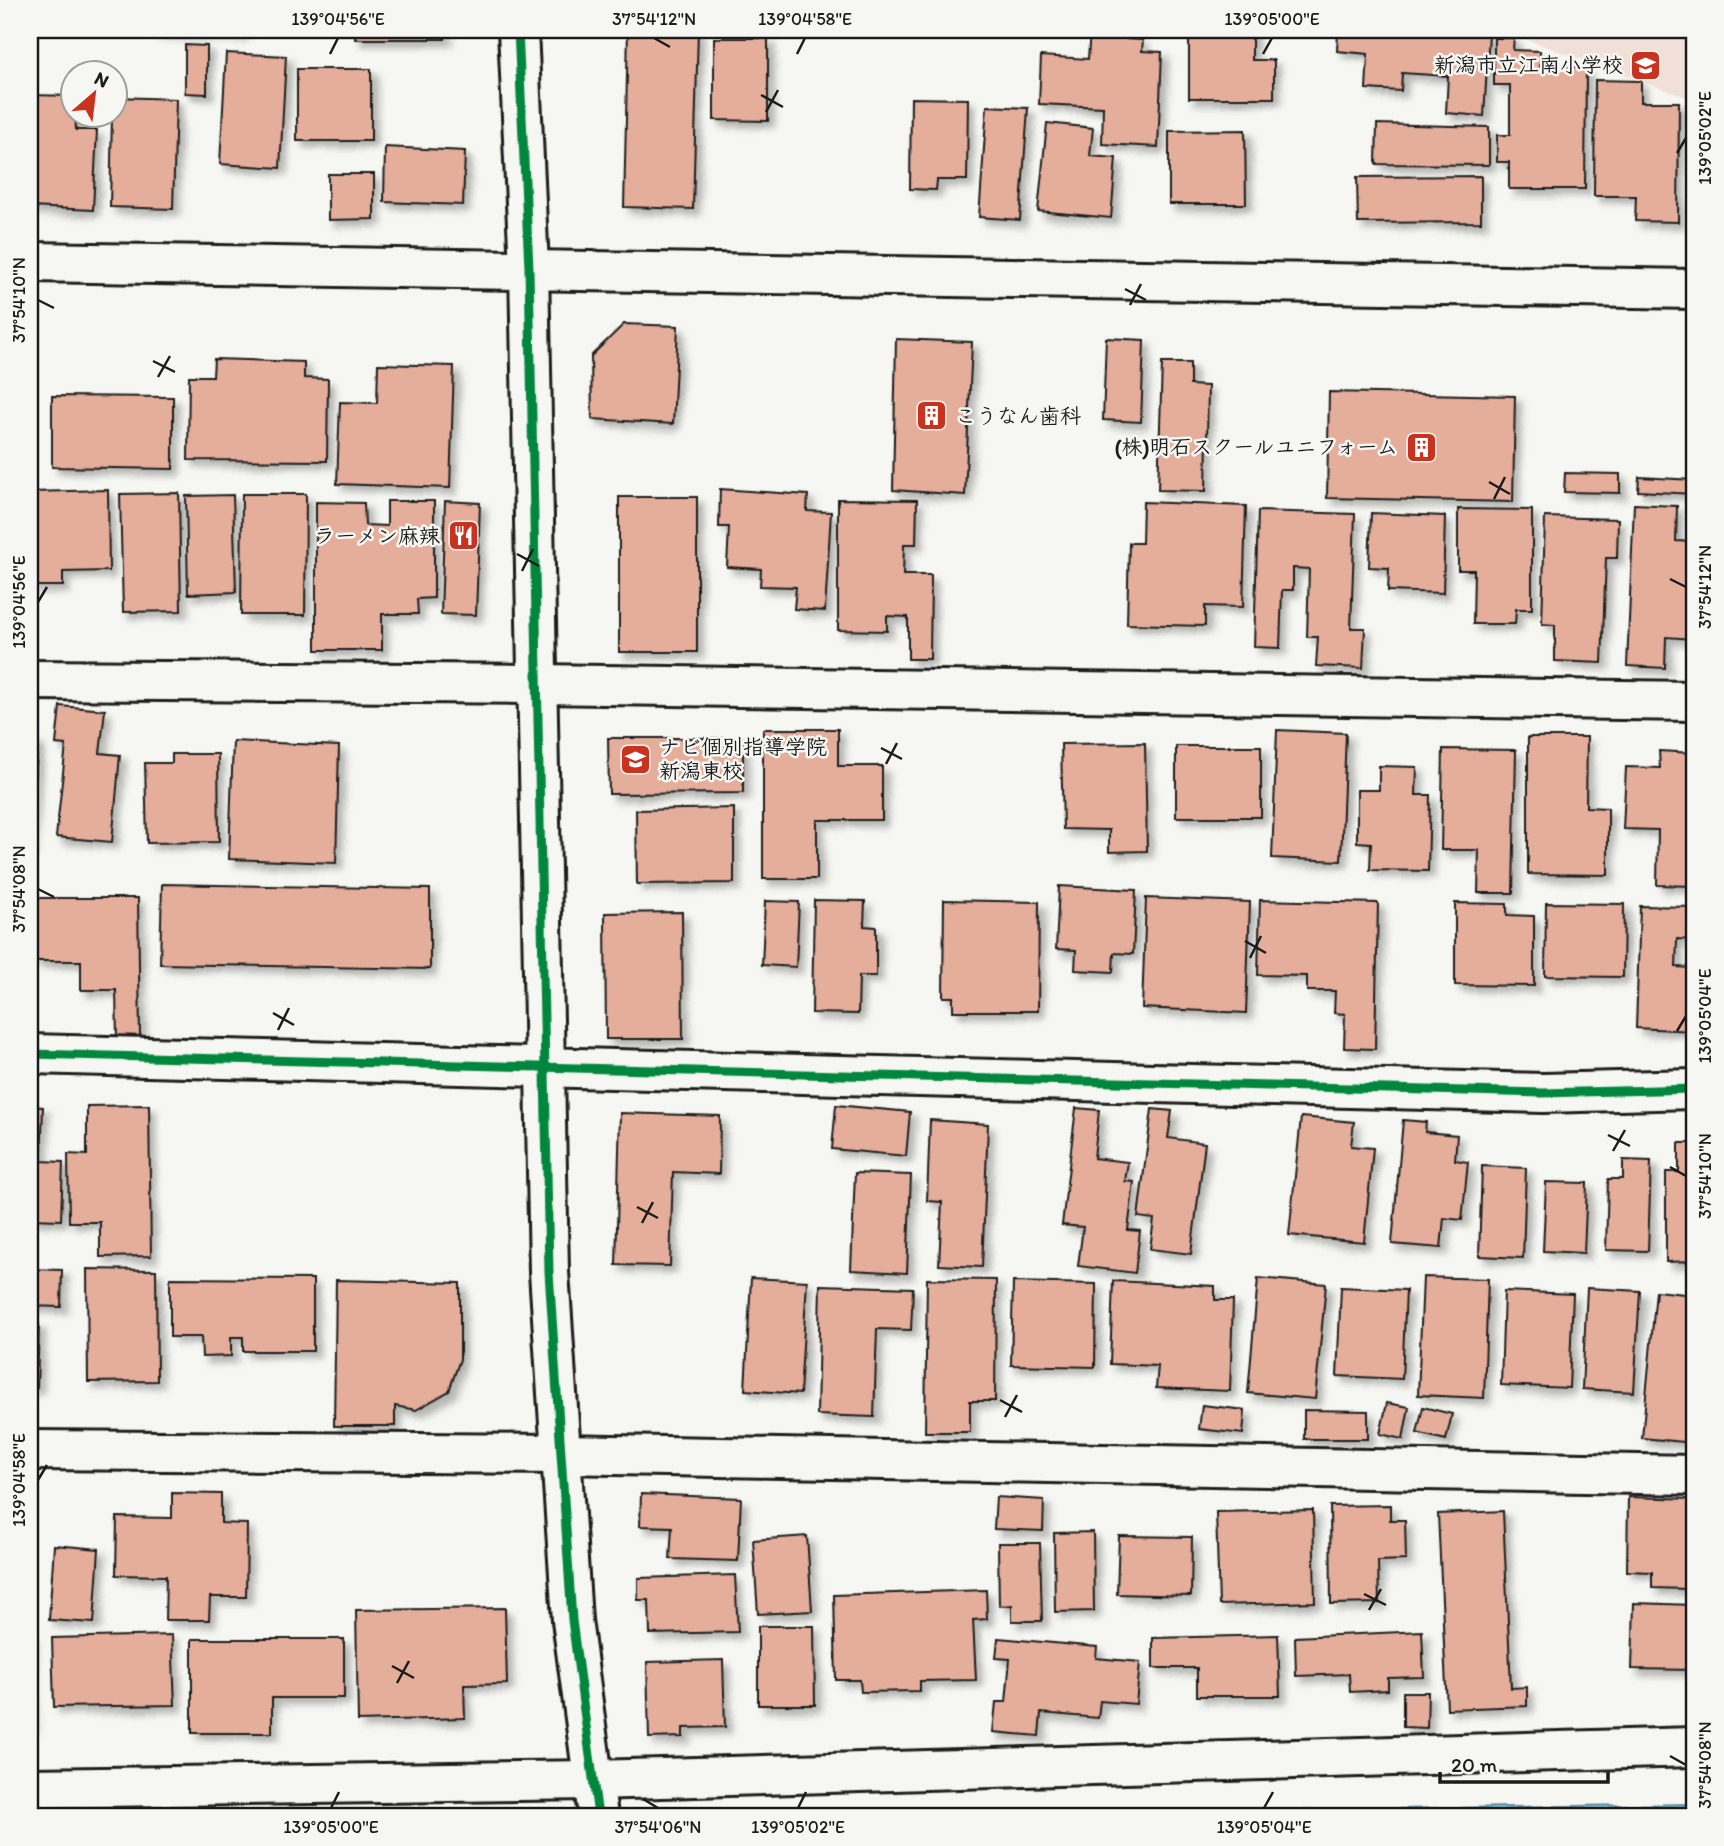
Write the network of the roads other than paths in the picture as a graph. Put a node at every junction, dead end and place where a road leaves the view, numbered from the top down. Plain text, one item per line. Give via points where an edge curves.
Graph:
1 (518, 30) edge
2 (30, 262) edge
3 (529, 268) junction
4 (1694, 289) edge
5 (30, 680) edge
6 (538, 684) junction
7 (1694, 701) edge
8 (30, 1054) edge
9 (546, 1068) junction
10 (1694, 1089) edge
11 (30, 1450) edge
12 (560, 1454) junction
13 (1694, 1475) edge
14 (1694, 1747) edge
15 (30, 1788) edge
16 (597, 1804) edge

1 - 3 street
2 - 3 street
3 - 4 street
3 - 6 street
5 - 6 street
6 - 7 street
6 - 9 street
8 - 9 street
9 - 10 street via 1544,1093
9 - 12 street via 549,1272
11 - 12 street
12 - 13 street
12 - 16 street via 572,1620
14 - 16 street
15 - 16 street

